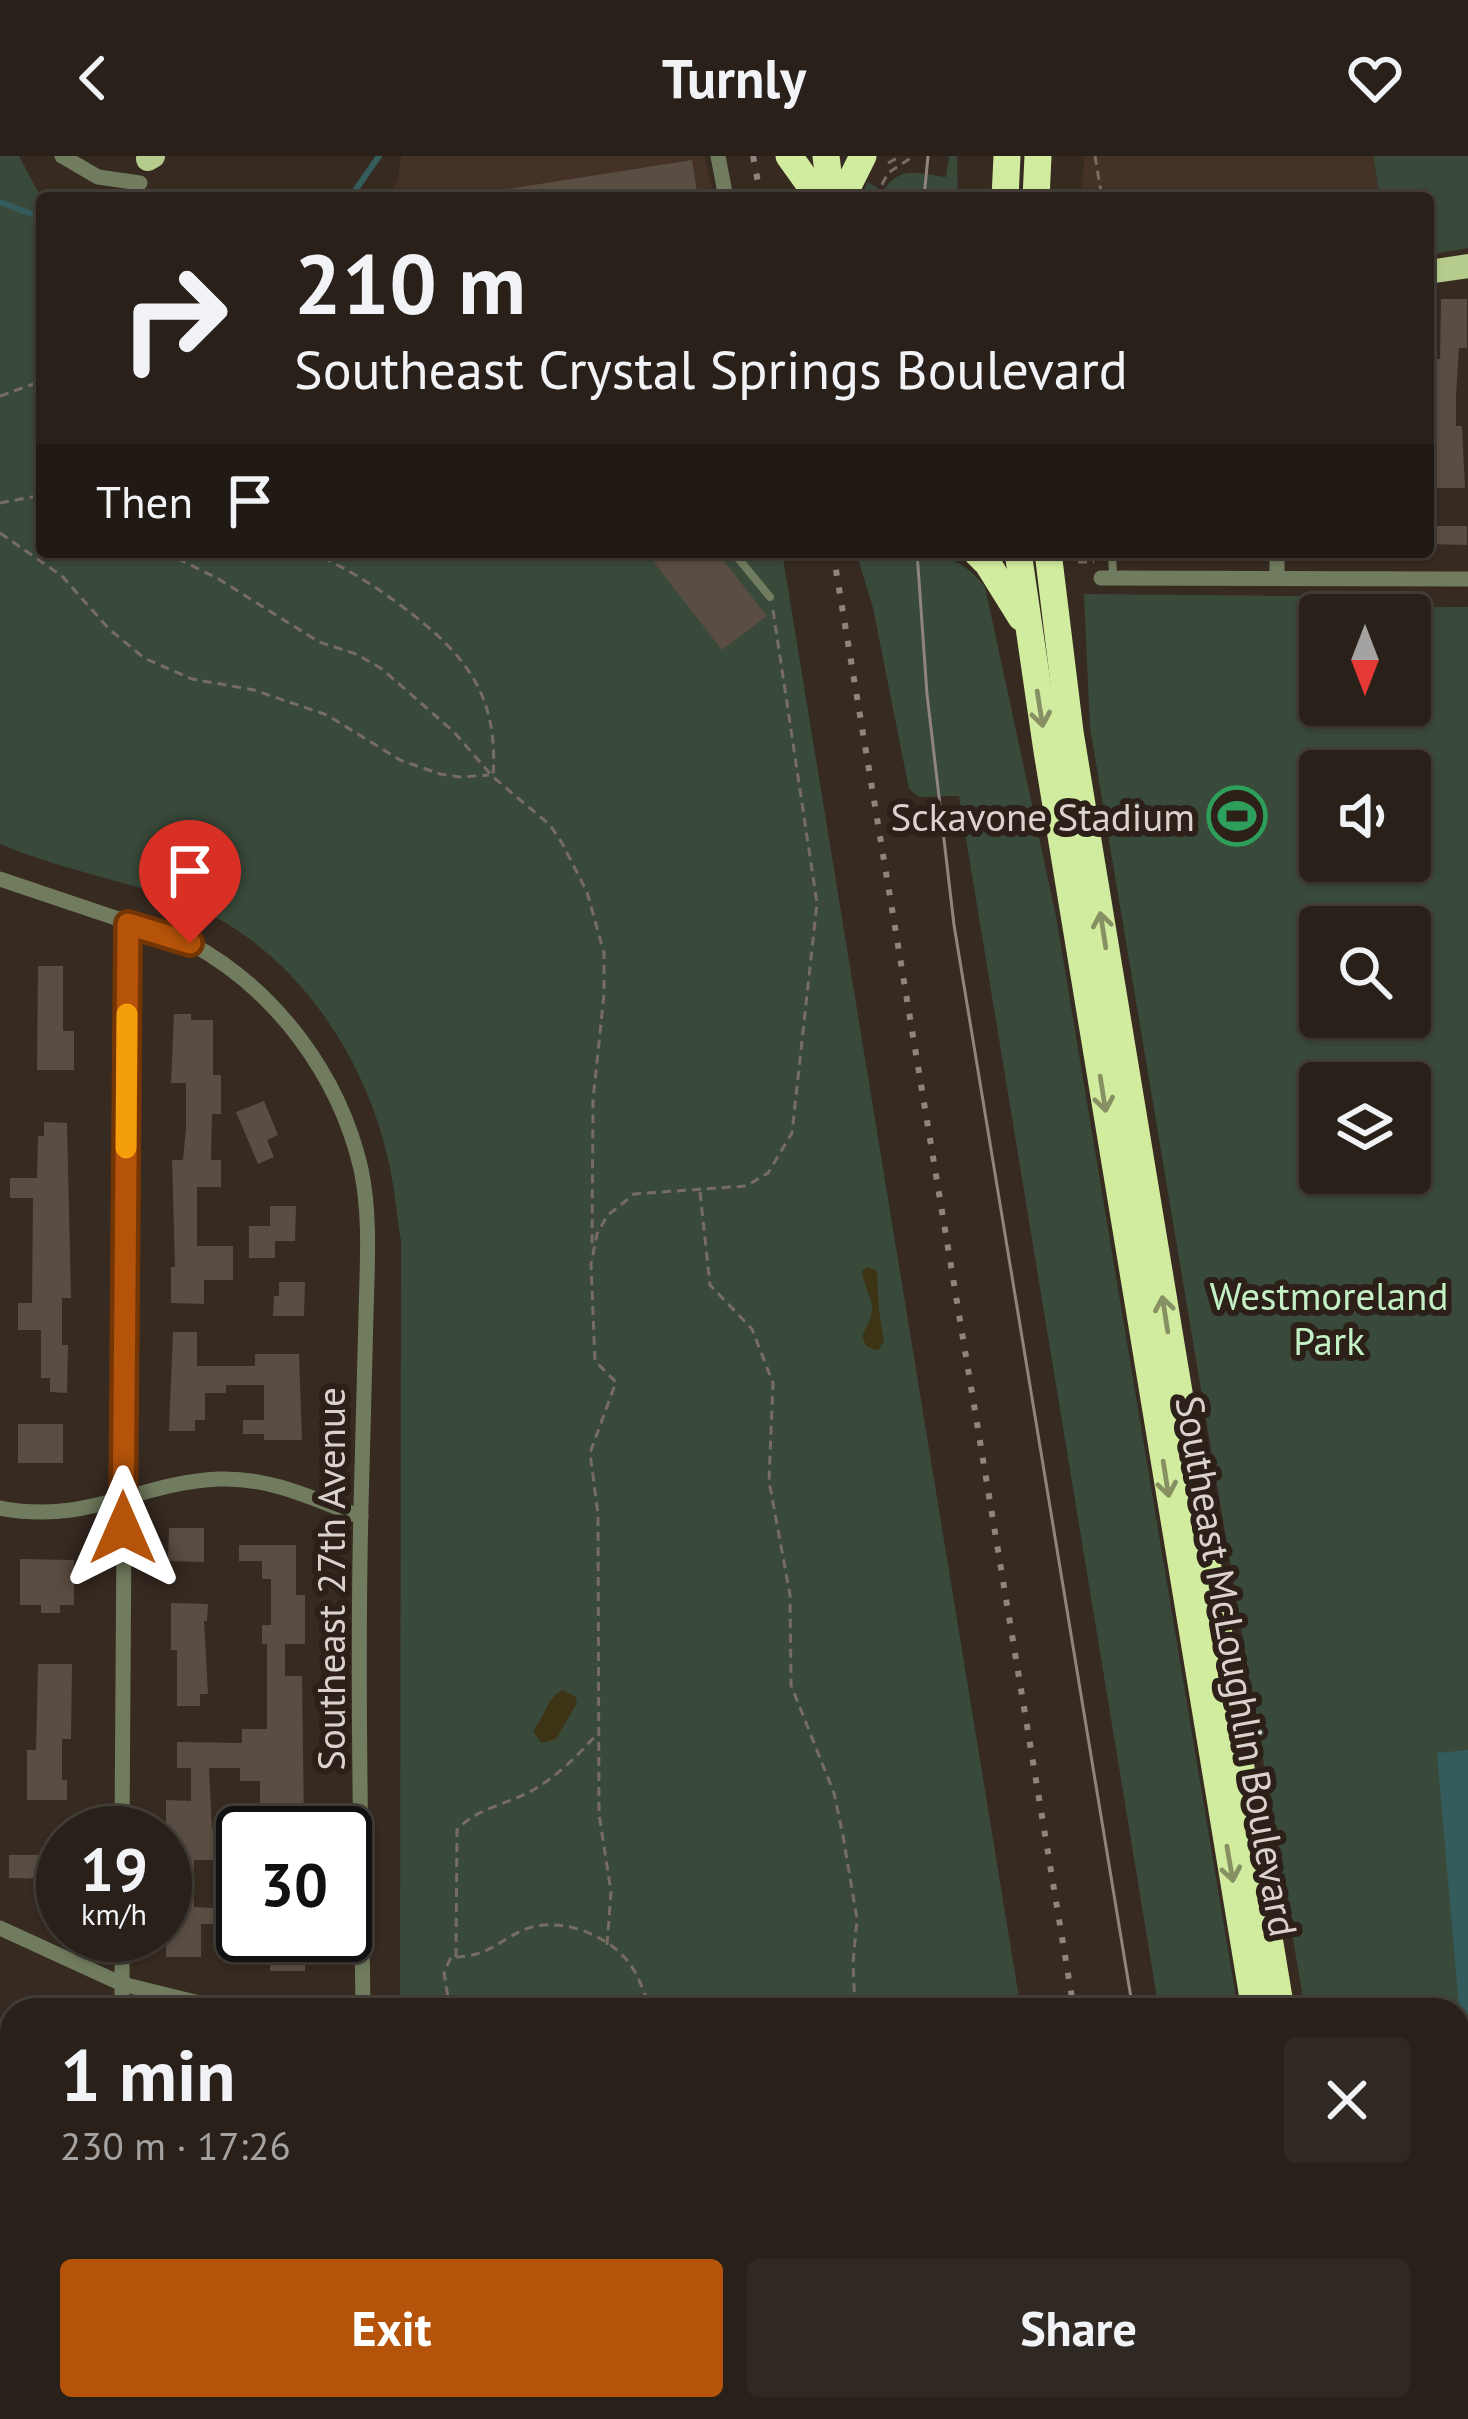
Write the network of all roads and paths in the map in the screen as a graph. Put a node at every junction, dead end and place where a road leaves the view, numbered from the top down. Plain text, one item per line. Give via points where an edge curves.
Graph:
1 (62, 156) edge
2 (718, 156) edge
3 (789, 156) edge
4 (826, 156) edge
5 (862, 156) edge
6 (914, 156) edge
7 (1006, 156) edge
8 (1039, 156) edge
9 (1095, 156) edge
10 (146, 171) edge
11 (725, 192) edge
12 (815, 192) edge
13 (831, 192) edge
14 (845, 192) edge
15 (878, 192) edge
16 (1005, 192) edge
17 (1036, 192) edge
18 (1101, 192) edge
19 (1468, 266) edge
20 (1434, 271) edge
21 (36, 383) edge
22 (0, 396) edge
23 (36, 496) edge
24 (0, 503) edge
25 (0, 532) edge
26 (176, 558) edge
27 (321, 558) edge
28 (738, 558) edge
29 (982, 558) edge
30 (1019, 558) edge
31 (1049, 558) edge
32 (1111, 558) edge
33 (1277, 558) edge
34 (1107, 578) joint
35 (1277, 578) junction
36 (1468, 580) edge
37 (770, 597) joint
38 (1027, 627) junction
39 (492, 776) junction
40 (0, 879) edge
41 (128, 924) junction
42 (700, 1190) junction
43 (592, 1249) junction
44 (124, 1500) junction
45 (0, 1508) edge
46 (361, 1517) junction
47 (599, 1731) junction
48 (122, 1806) edge
49 (0, 1928) edge
50 (607, 1946) junction
51 (456, 1957) junction
52 (122, 1962) edge
53 (122, 1984) junction
54 (122, 1998) edge
55 (179, 1998) edge
56 (363, 1998) edge
57 (448, 1998) edge
58 (645, 1998) edge
59 (854, 1998) edge
60 (1253, 1998) edge
61 (1279, 1998) edge

1 - 10 street via 98,177
2 - 11 street
3 - 12 highway
4 - 13 highway
5 - 14 highway
6 - 15 path via 888,173
7 - 16 highway
8 - 17 highway
9 - 18 path
19 - 20 main road
21 - 22 path
23 - 24 path
25 - 39 path via 62,577 144,658 191,679 327,715 400,760 440,774
26 - 39 path via 382,669
27 - 39 path via 365,579 458,654 492,723
28 - 37 lane
29 - 38 highway
30 - 38 highway, Southeast McLoughlin Boulevard
61 -> 31 highway, Southeast McLoughlin Boulevard via 1070,731
32 - 34 lane
33 - 35 street
34 - 35 street
35 - 36 street
37 - 42 path via 817,903 795,1118 768,1173 733,1189
38 -> 60 highway, Southeast McLoughlin Boulevard
39 - 43 path via 562,843 604,952
40 - 41 street, Southeast 27th Avenue
41 - 44 street
41 - 46 street, Southeast 27th Avenue via 190,943 260,992 325,1076 349,1130 368,1220
42 - 43 path via 622,1200
42 - 59 path via 710,1286 752,1329 773,1383 769,1480 790,1594 791,1685 843,1836 857,1919
43 - 47 path via 595,1361 616,1382 590,1453 598,1514
44 - 45 street via 78,1512
44 - 46 street via 183,1484 260,1480
44 - 48 street
46 - 56 street, Southeast 27th Avenue
47 - 50 path
47 - 51 path via 531,1792 457,1829
49 - 53 street
50 - 51 path via 562,1924 534,1926 490,1952
50 - 58 path via 625,1958
51 - 57 path via 444,1973
52 - 53 street
53 - 54 street
53 - 55 street

